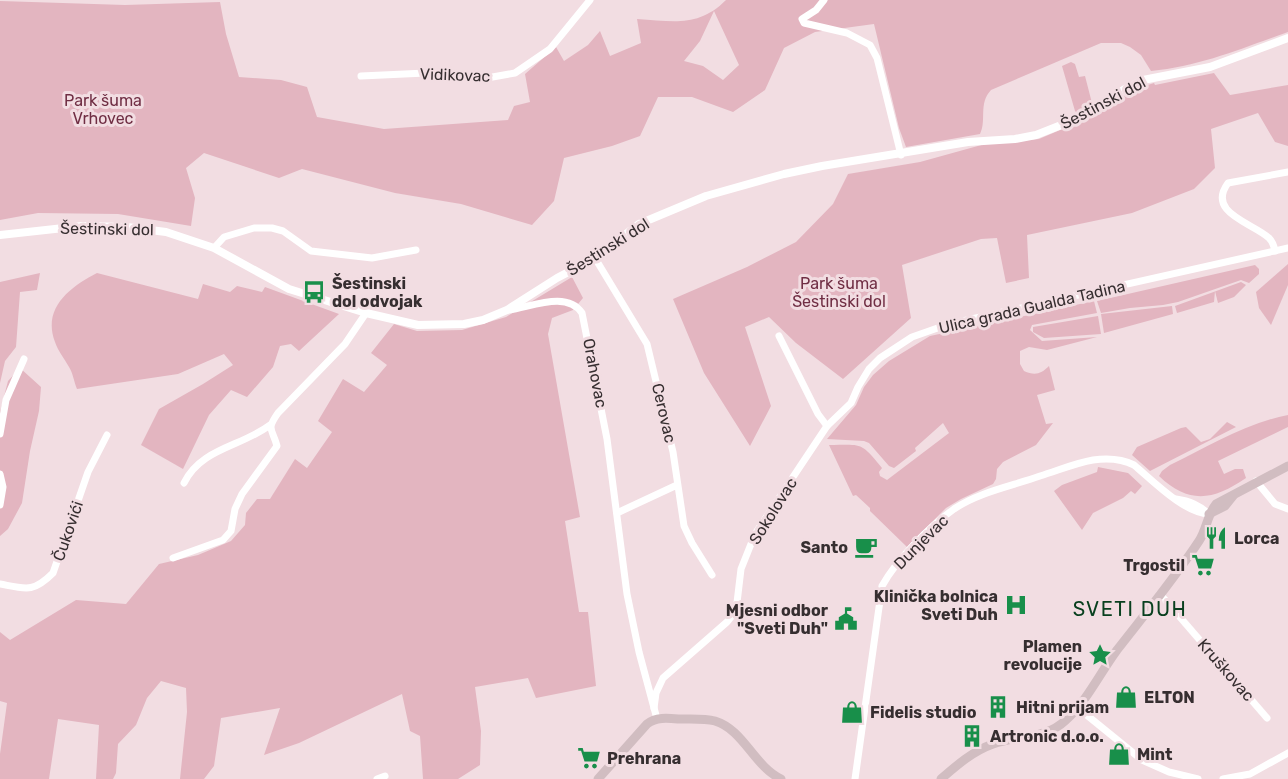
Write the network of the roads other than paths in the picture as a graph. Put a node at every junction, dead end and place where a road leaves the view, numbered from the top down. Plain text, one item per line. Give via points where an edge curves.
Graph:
1 (590, 0) edge
2 (824, 0) edge
3 (1288, 38) edge
4 (360, 76) dead end
5 (901, 155) junction
6 (1288, 172) edge
7 (0, 235) edge
8 (214, 248) junction
9 (1288, 248) edge
10 (416, 250) dead end
11 (1275, 251) junction
12 (595, 258) junction
13 (507, 310) junction
14 (366, 313) junction
15 (779, 336) dead end
16 (24, 359) dead end
17 (270, 425) junction
18 (827, 426) junction
19 (0, 434) edge
20 (107, 435) dead end
21 (1288, 466) edge
22 (0, 474) edge
23 (1257, 481) junction
24 (184, 483) dead end
25 (677, 485) junction
26 (0, 505) edge
27 (1288, 509) edge
28 (617, 513) junction
29 (1209, 514) junction
30 (173, 558) dead end
31 (712, 575) dead end
32 (0, 584) edge
33 (1160, 594) junction
34 (654, 708) junction
35 (1078, 708) junction
36 (1268, 718) dead end
37 (657, 719) junction
38 (1288, 753) edge
39 (385, 776) dead end
40 (778, 778) edge
41 (377, 779) edge
42 (598, 779) edge
43 (855, 779) edge
44 (941, 779) edge
45 (1198, 779) edge
46 (1223, 779) edge

1 - 4 street, Vidikovac via 550,49 515,73 487,78 426,73
2 - 5 street via 802,19 804,23 848,33 870,45 877,58
3 - 5 street, Šestinski dol via 1210,67 1137,83 1079,118 1042,134
5 - 12 street, Šestinski dol via 784,174 706,196 639,224
6 - 11 street via 1228,183 1222,195 1228,211 1270,239
7 - 8 street, Šestinski dol via 59,227 127,227 166,232
8 - 10 street via 224,237 255,228 272,228 283,231 311,251 372,258
8 - 14 street, Šestinski dol via 289,289
9 - 11 street, Ulica grada Gualda Tadina
11 - 18 street, Ulica grada Gualda Tadina via 950,324 912,337 869,369 851,403
12 - 13 street, Šestinski dol
12 - 25 street, Cerovac via 647,344
13 - 14 street, Šestinski dol via 475,322 439,326
13 - 28 street, Orahovac via 557,301 578,306 582,313
14 - 17 street via 345,344
15 - 18 street
16 - 19 street via 6,400
17 - 24 street via 200,461
17 - 30 street via 277,446 242,494 231,531 224,540
18 - 34 street, Sokolovac via 755,534 741,569 736,611 663,678
20 - 32 street, Čukovići via 88,472 52,573 34,588
21 - 23 main road
22 - 26 street
23 - 27 street via 1275,504
23 - 29 main road
25 - 28 street
25 - 31 street, Cerovac via 684,526
28 - 34 street, Orahovac via 627,594
29 - 33 main road via 1200,539
29 - 43 street, Dunjevac via 1195,513 1182,506 1134,465 1107,459 1082,463 979,496 939,520 882,586
33 - 35 main road
33 - 36 street, Kruškovac
34 - 37 street, Orahovac
35 - 44 main road via 1043,734 997,742 974,752
35 - 45 street via 1142,760
37 - 40 main road via 722,723
37 - 42 main road via 642,729
38 - 46 street via 1250,774
39 - 41 street

